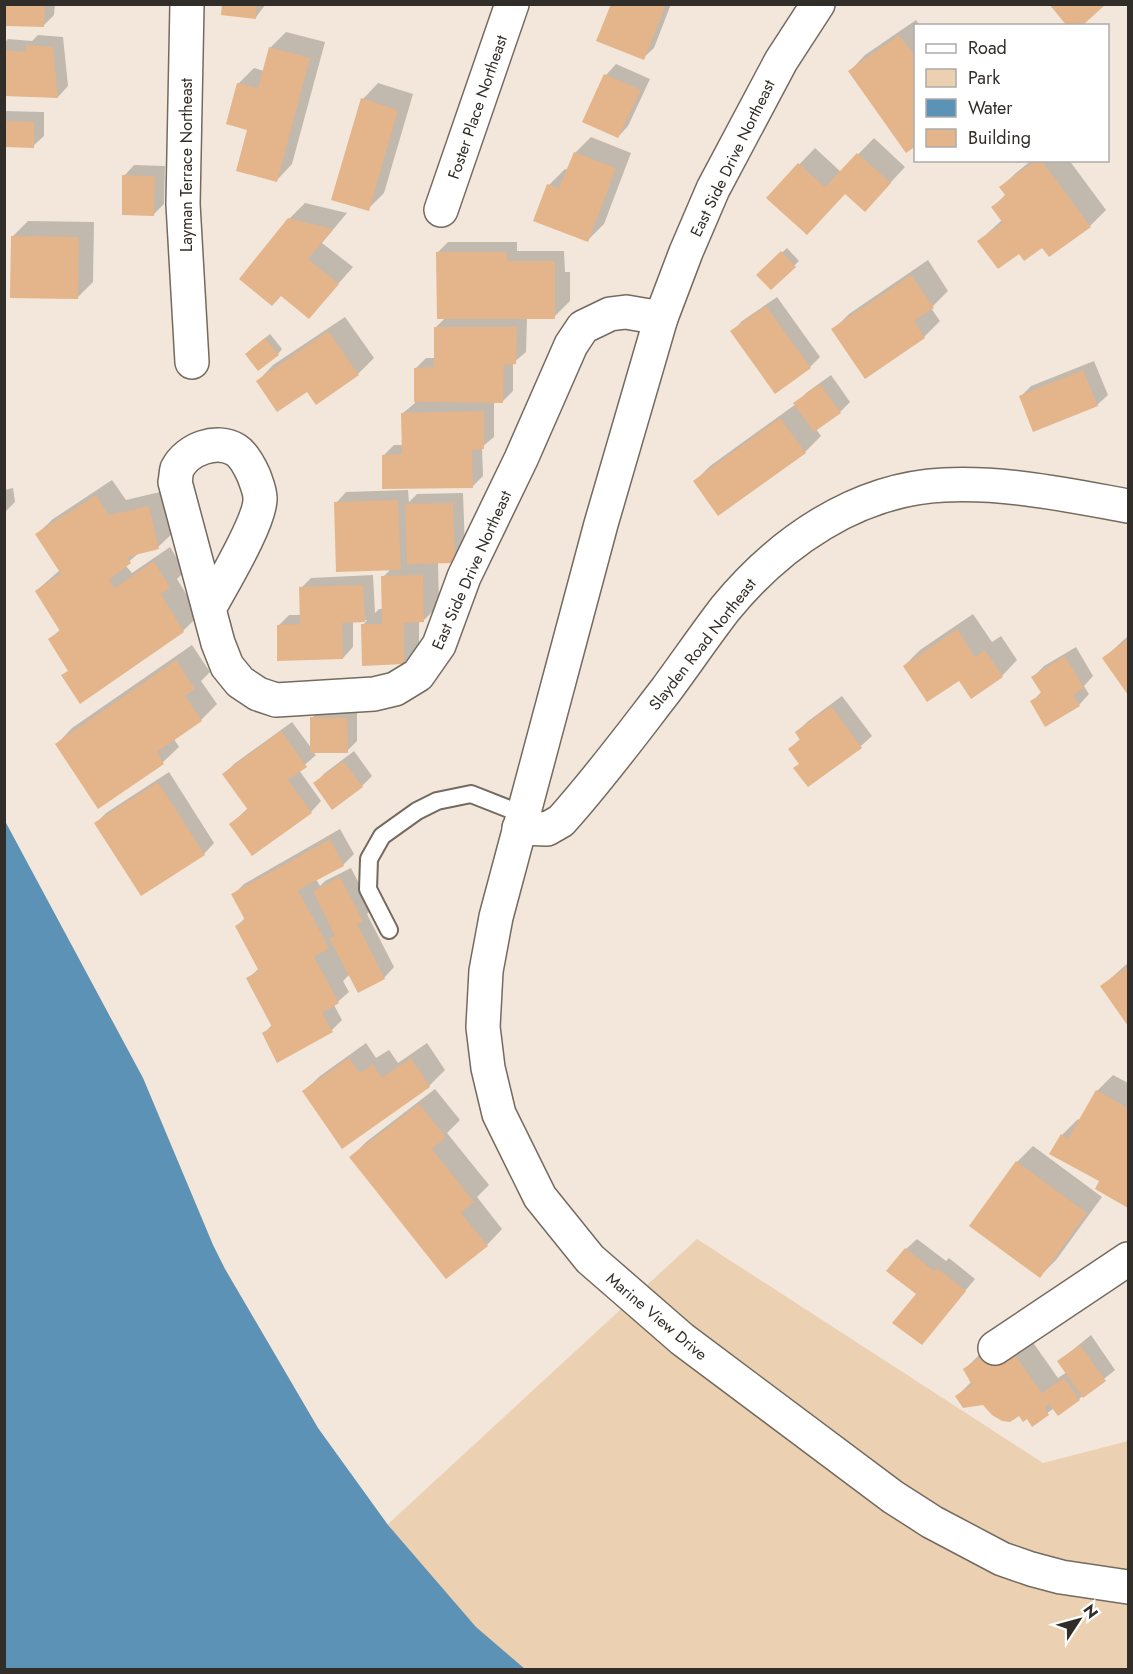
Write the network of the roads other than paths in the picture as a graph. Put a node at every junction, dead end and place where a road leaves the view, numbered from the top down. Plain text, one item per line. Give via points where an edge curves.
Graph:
1 (187, 4) edge
2 (512, 4) edge
3 (818, 4) edge
4 (441, 210) dead end
5 (661, 318) junction
6 (192, 362) dead end
7 (1128, 506) edge
8 (209, 609) dead end
9 (521, 821) junction
10 (389, 930) dead end
11 (1128, 1259) edge
12 (995, 1348) dead end
13 (1128, 1587) edge

1 - 6 street, Layman Terrace Northeast via 183,204
2 - 4 street, Foster Place Northeast
3 - 5 street, East Side Drive Northeast via 781,62 713,189
5 - 8 street, East Side Drive Northeast via 626,312 610,314 583,327 571,345 464,578 439,645 418,675 394,689 374,694 276,700 240,682 227,666
5 - 9 street, East Side Drive Northeast
7 - 9 street, Slayden Road Northeast via 1017,487 942,485 875,499 828,519 787,547 745,587 561,822 547,829
9 - 10 lane via 471,794 437,801 382,836 369,859 368,889
9 - 13 street, Marine View Drive via 486,970 483,1027 499,1114 540,1197 590,1259 640,1305 893,1497 1002,1559 1061,1577
11 - 12 street

